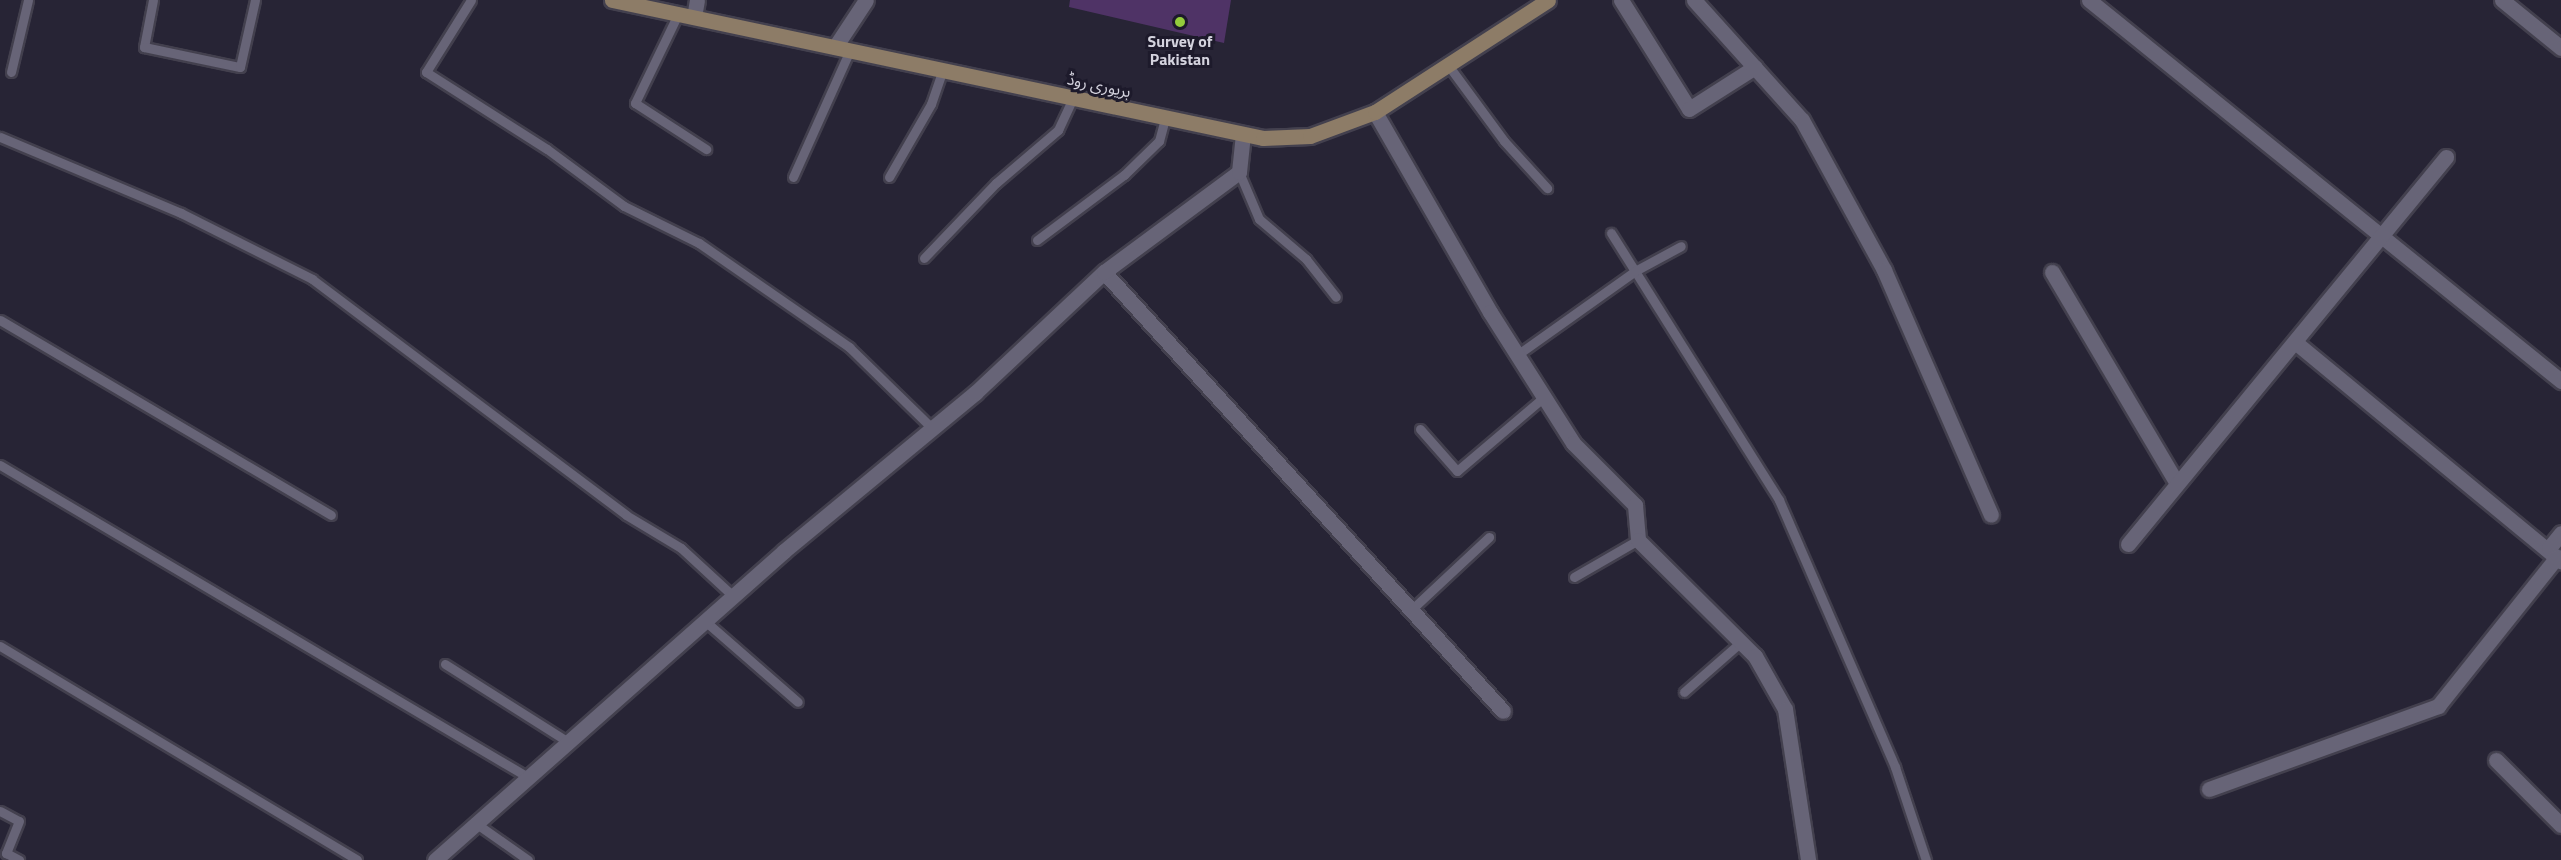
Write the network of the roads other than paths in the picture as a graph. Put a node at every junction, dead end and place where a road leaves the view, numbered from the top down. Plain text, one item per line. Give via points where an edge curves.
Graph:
1 (28, 0) edge
2 (153, 0) edge
3 (255, 0) edge
4 (471, 0) edge
5 (612, 0) edge
6 (697, 0) edge
7 (866, 0) edge
8 (1548, 0) edge
9 (1621, 0) edge
10 (1694, 0) edge
11 (2089, 0) edge
12 (2502, 0) edge
13 (678, 14) junction
14 (693, 17) junction
15 (835, 47) junction
16 (2561, 48) edge
17 (850, 50) junction
18 (1448, 64) junction
19 (1755, 67) junction
20 (943, 70) junction
21 (11, 72) dead end
22 (1073, 98) junction
23 (1375, 112) junction
24 (1165, 118) junction
25 (1243, 134) junction
26 (0, 137) edge
27 (706, 149) dead end
28 (2446, 158) dead end
29 (1239, 172) junction
30 (793, 177) dead end
31 (889, 177) dead end
32 (1546, 188) dead end
33 (1611, 233) dead end
34 (2382, 237) junction
35 (1037, 240) dead end
36 (1681, 246) dead end
37 (924, 258) dead end
38 (1635, 271) junction
39 (1104, 272) junction
40 (2052, 272) dead end
41 (1336, 297) dead end
42 (0, 320) edge
43 (2295, 342) junction
44 (1517, 355) junction
45 (2561, 381) edge
46 (1544, 397) junction
47 (932, 428) junction
48 (1420, 429) dead end
49 (0, 465) edge
50 (2177, 483) junction
51 (1991, 514) dead end
52 (331, 515) dead end
53 (2561, 533) edge
54 (1489, 537) dead end
55 (1638, 540) junction
56 (2128, 544) dead end
57 (2556, 555) edge
58 (1574, 577) dead end
59 (733, 596) junction
60 (1411, 610) junction
61 (705, 621) junction
62 (1741, 642) junction
63 (0, 646) edge
64 (446, 664) dead end
65 (1684, 692) dead end
66 (798, 702) dead end
67 (1503, 711) dead end
68 (567, 741) junction
69 (2496, 760) dead end
70 (526, 776) junction
71 (2209, 789) dead end
72 (0, 811) edge
73 (474, 822) junction
74 (2561, 825) edge
75 (19, 860) edge
76 (357, 860) edge
77 (435, 860) edge
78 (528, 860) edge
79 (1808, 860) edge
80 (1926, 860) edge

1 - 21 lane
2 - 3 lane via 144,47 240,67
4 - 47 lane via 426,72 547,149 624,206 699,243 849,347
5 - 13 main road, بریوری روڈ
6 - 14 street
7 - 15 street
8 - 18 main road, بریوری روڈ
9 - 19 street via 1689,109
10 - 19 street
11 - 34 street
12 - 16 street
13 - 14 main road, بریوری روڈ
13 - 27 lane via 635,103
14 - 15 main road, بریوری روڈ
15 - 17 main road, بریوری روڈ
17 - 20 main road, بریوری روڈ
17 - 30 lane
18 - 23 main road, بریوری روڈ
18 - 32 lane via 1504,141
19 - 51 street via 1802,120 1884,270
20 - 22 main road, بریوری روڈ
20 - 31 lane via 931,104
22 - 24 main road, بریوری روڈ
22 - 37 lane via 1058,130 996,183
23 - 25 main road, بریوری روڈ via 1310,136 1263,138
23 - 44 street
24 - 25 main road, بریوری روڈ
24 - 35 lane via 1159,141 1124,175
25 - 29 street
26 - 59 lane via 181,213 312,279 626,514 681,548
28 - 34 street
29 - 39 street
29 - 41 lane via 1259,219 1306,259
33 - 38 lane
34 - 43 street
34 - 45 street
36 - 38 lane
38 - 44 lane
38 - 80 lane via 1779,500 1895,767
39 - 47 street
39 - 60 street
40 - 50 street
42 - 52 lane
43 - 50 street
43 - 57 street
44 - 46 street
46 - 48 lane via 1457,471
46 - 55 street via 1573,443 1635,505
47 - 59 street
49 - 70 lane
50 - 56 street
53 - 57 street
54 - 60 lane
55 - 58 lane
55 - 62 street
57 - 71 street via 2439,706
59 - 61 street
60 - 67 street
61 - 66 lane
61 - 68 street
62 - 65 lane
62 - 79 street via 1755,656 1785,709
63 - 76 lane
64 - 68 lane
68 - 70 street
69 - 74 street
70 - 73 street
72 - 75 lane via 19,821 6,853
73 - 77 street
73 - 78 lane

